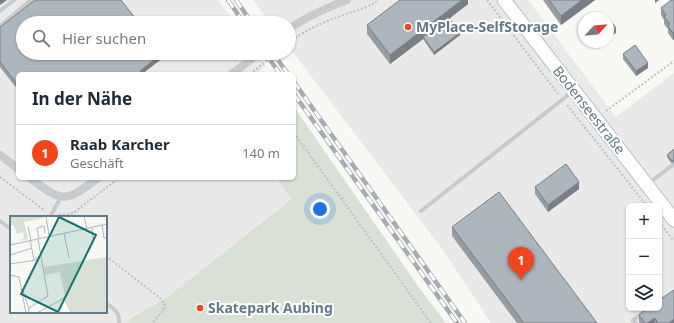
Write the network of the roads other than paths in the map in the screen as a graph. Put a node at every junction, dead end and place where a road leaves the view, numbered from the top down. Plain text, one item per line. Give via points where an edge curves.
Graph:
1 (14, 0) edge
2 (31, 0) edge
3 (347, 0) edge
4 (504, 0) edge
5 (0, 11) edge
6 (296, 24) edge
7 (0, 26) edge
8 (250, 60) edge
9 (235, 72) edge
10 (574, 91) junction
11 (0, 155) edge
12 (674, 164) edge
13 (16, 167) edge
14 (33, 180) edge
15 (95, 180) edge
16 (647, 185) junction
17 (61, 197) junction
18 (421, 211) dead end
19 (670, 213) edge
20 (51, 216) edge
21 (0, 221) edge
22 (10, 228) edge
23 (107, 304) edge
24 (646, 311) edge
25 (119, 323) edge
26 (636, 323) edge

1 - 5 lane
2 - 7 lane
3 - 6 street via 310,15
4 - 10 main road, Bodenseestraße
8 - 9 street
10 - 16 main road, Bodenseestraße
10 - 18 lane
11 - 13 street
12 - 16 lane
14 - 17 street
15 - 17 street via 75,194
16 - 19 main road, Bodenseestraße
17 - 20 lane
21 - 22 lane
23 - 25 lane via 116,310
24 - 26 lane via 633,320

